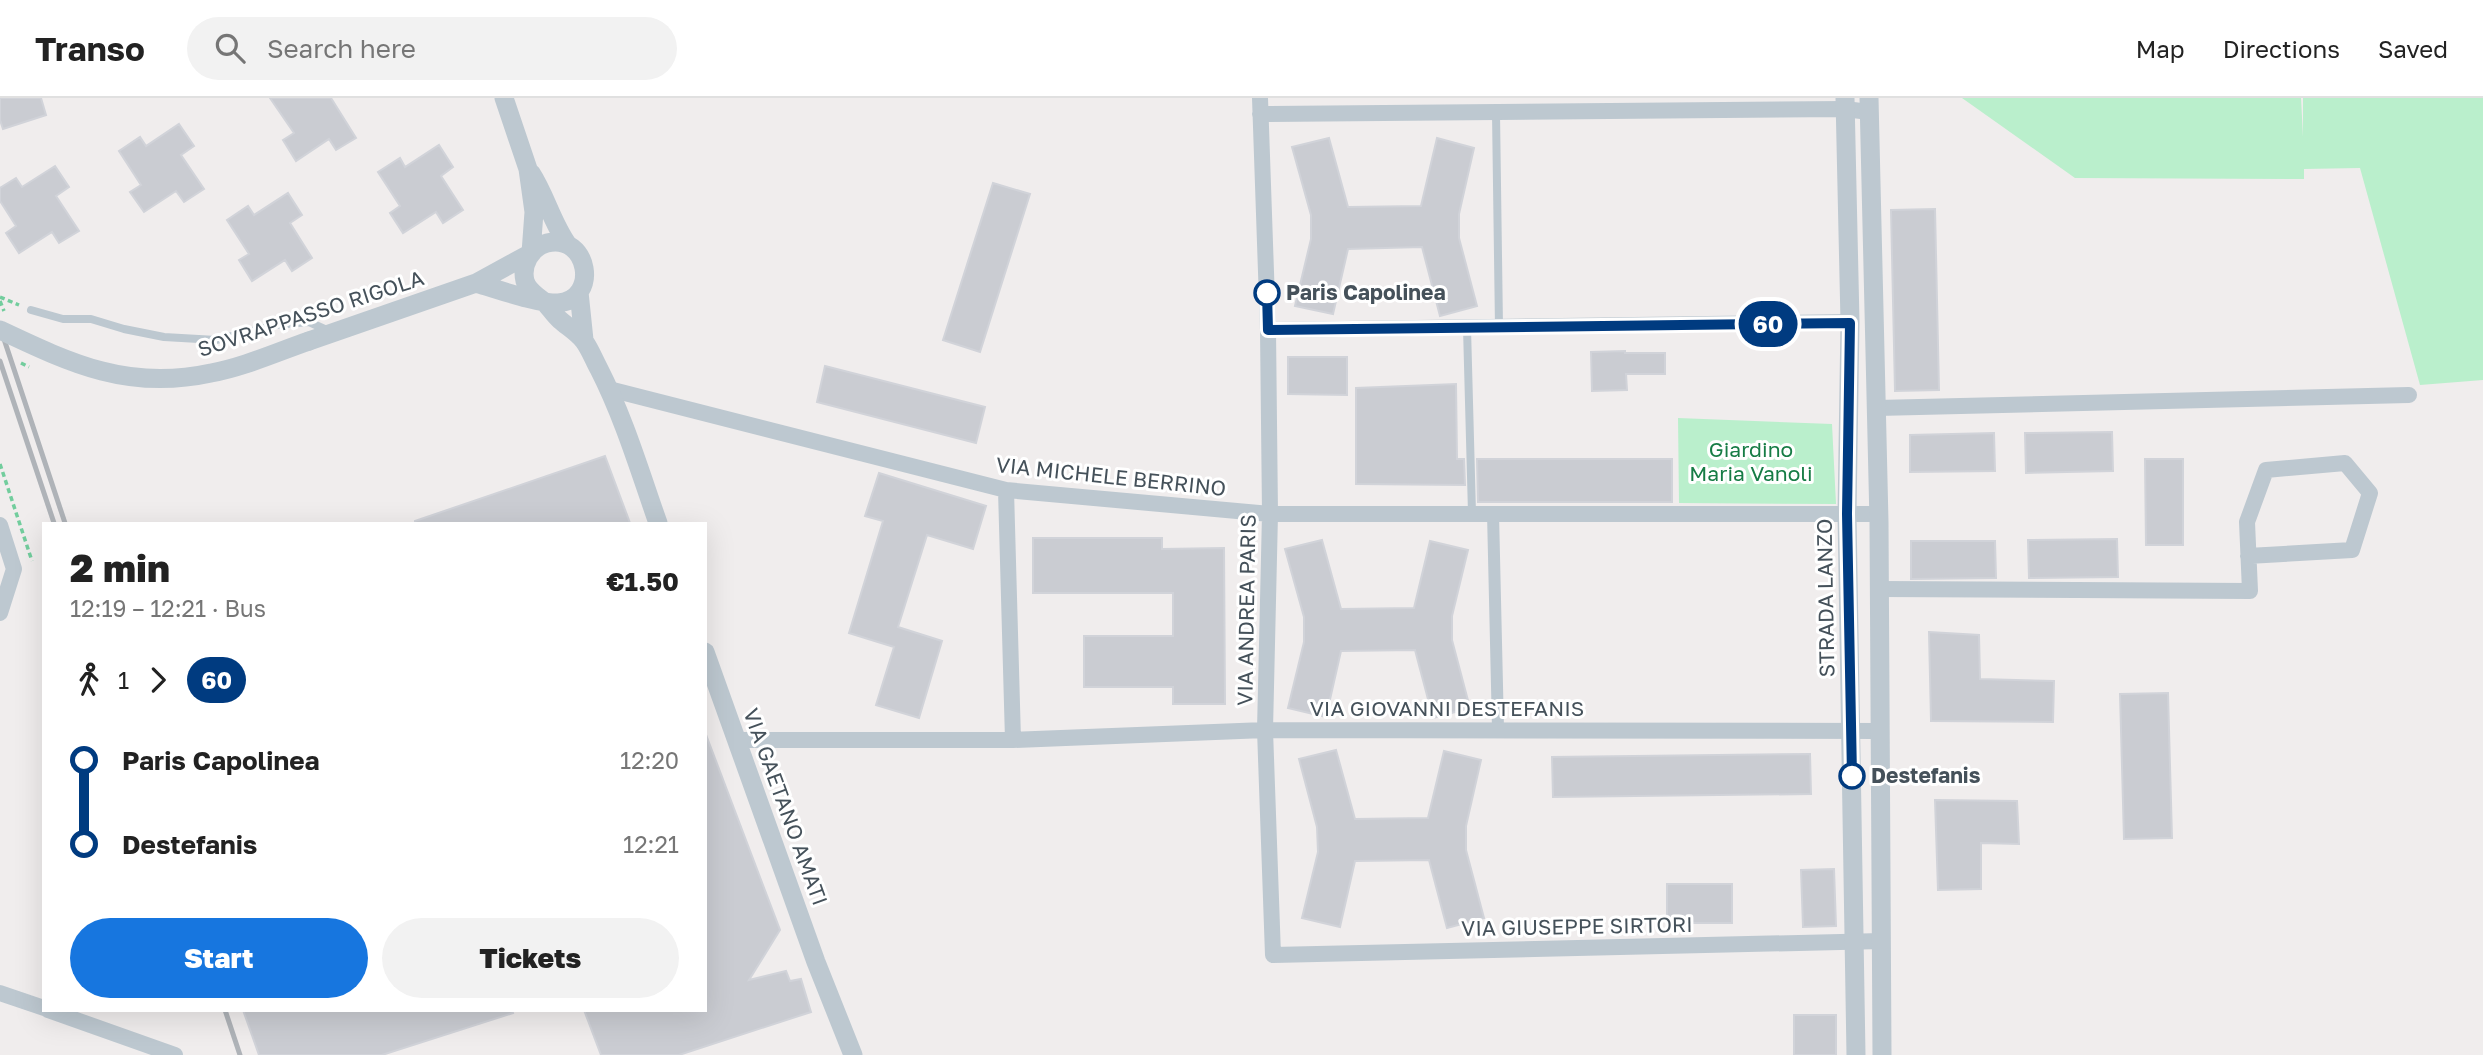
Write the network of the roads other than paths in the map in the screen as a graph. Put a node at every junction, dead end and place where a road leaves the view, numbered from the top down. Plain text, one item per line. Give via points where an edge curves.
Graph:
1 (504, 98) edge
2 (1845, 104) edge
3 (1869, 105) edge
4 (1260, 106) edge
5 (1496, 113) junction
6 (528, 169) junction
7 (568, 245) junction
8 (531, 253) junction
9 (476, 283) junction
10 (579, 292) junction
11 (542, 300) junction
12 (31, 310) road end
13 (1850, 323) junction
14 (1467, 327) junction
15 (1499, 327) junction
16 (0, 330) edge
17 (1268, 330) junction
18 (332, 332) junction
19 (584, 340) junction
20 (610, 389) junction
21 (2409, 395) dead end
22 (1877, 408) junction
23 (1006, 490) junction
24 (1472, 513) junction
25 (1493, 513) junction
26 (1270, 514) junction
27 (1847, 514) junction
28 (1879, 514) junction
29 (658, 522) edge
30 (0, 525) edge
31 (2248, 556) junction
32 (1880, 589) junction
33 (0, 613) edge
34 (707, 658) edge
35 (1498, 729) junction
36 (1265, 730) junction
37 (1852, 730) junction
38 (1881, 731) junction
39 (737, 740) junction
40 (1013, 740) junction
41 (1854, 941) junction
42 (1882, 941) junction
43 (1273, 955) joint
44 (0, 993) edge
45 (42, 1008) edge
46 (55, 1012) edge
47 (175, 1054) edge
48 (853, 1055) edge
49 (1856, 1055) edge
50 (1882, 1055) edge

1 - 6 street
2 - 3 street
2 - 5 street
2 - 13 street, STRADA LANZO
3 - 22 street
4 - 5 street
4 - 17 street, VIA ANDREA PARIS
5 - 15 lane
6 - 7 street
6 - 8 street via 534,212
7 - 8 street via 548,243
7 - 10 street via 577,251 586,270
8 - 9 street
8 - 11 street via 524,271 526,281
9 - 11 street
9 - 18 street, SOVRAPPASSO RIGOLA
10 - 11 street via 564,302
10 - 19 street
11 - 19 street
12 - 18 lane via 164,337 216,340 309,322
13 - 15 street
13 - 27 street, STRADA LANZO
14 - 15 street
14 - 17 street
14 - 24 lane
16 - 18 street, SOVRAPPASSO RIGOLA, bridge via 85,367 150,379 213,373
17 - 26 street, VIA ANDREA PARIS
19 - 20 street
20 - 23 street, VIA MICHELE BERRINO
20 - 29 street
21 - 22 street
22 - 28 street
23 - 26 street, VIA MICHELE BERRINO
23 - 40 street
24 - 25 street, VIA MICHELE BERRINO
24 - 26 street, VIA MICHELE BERRINO
25 - 27 street, VIA MICHELE BERRINO
25 - 35 street
26 - 36 street, VIA ANDREA PARIS
27 - 28 street, VIA MICHELE BERRINO
27 - 37 street, STRADA LANZO
28 - 32 street
30 - 33 street via 15,569
31 - 31 street via 2247,522 2266,470 2345,463 2370,493 2352,550
31 - 32 street via 2250,591
32 - 38 street
34 - 39 street, VIA GAETANO AMATI
35 - 36 street, VIA GIOVANNI DESTEFANIS
35 - 37 street, VIA GIOVANNI DESTEFANIS
36 - 40 street, VIA GIOVANNI DESTEFANIS
36 - 43 street, VIA ANDREA PARIS
37 - 38 street, VIA GIOVANNI DESTEFANIS
37 - 41 street, STRADA LANZO
38 - 42 street
39 - 40 street, VIA GIOVANNI DESTEFANIS
39 - 48 street, VIA GAETANO AMATI
41 - 42 street, VIA GIUSEPPE SIRTORI
41 - 43 street, VIA GIUSEPPE SIRTORI
41 - 49 street, STRADA LANZO
42 - 50 street
44 - 45 street
46 - 47 street

